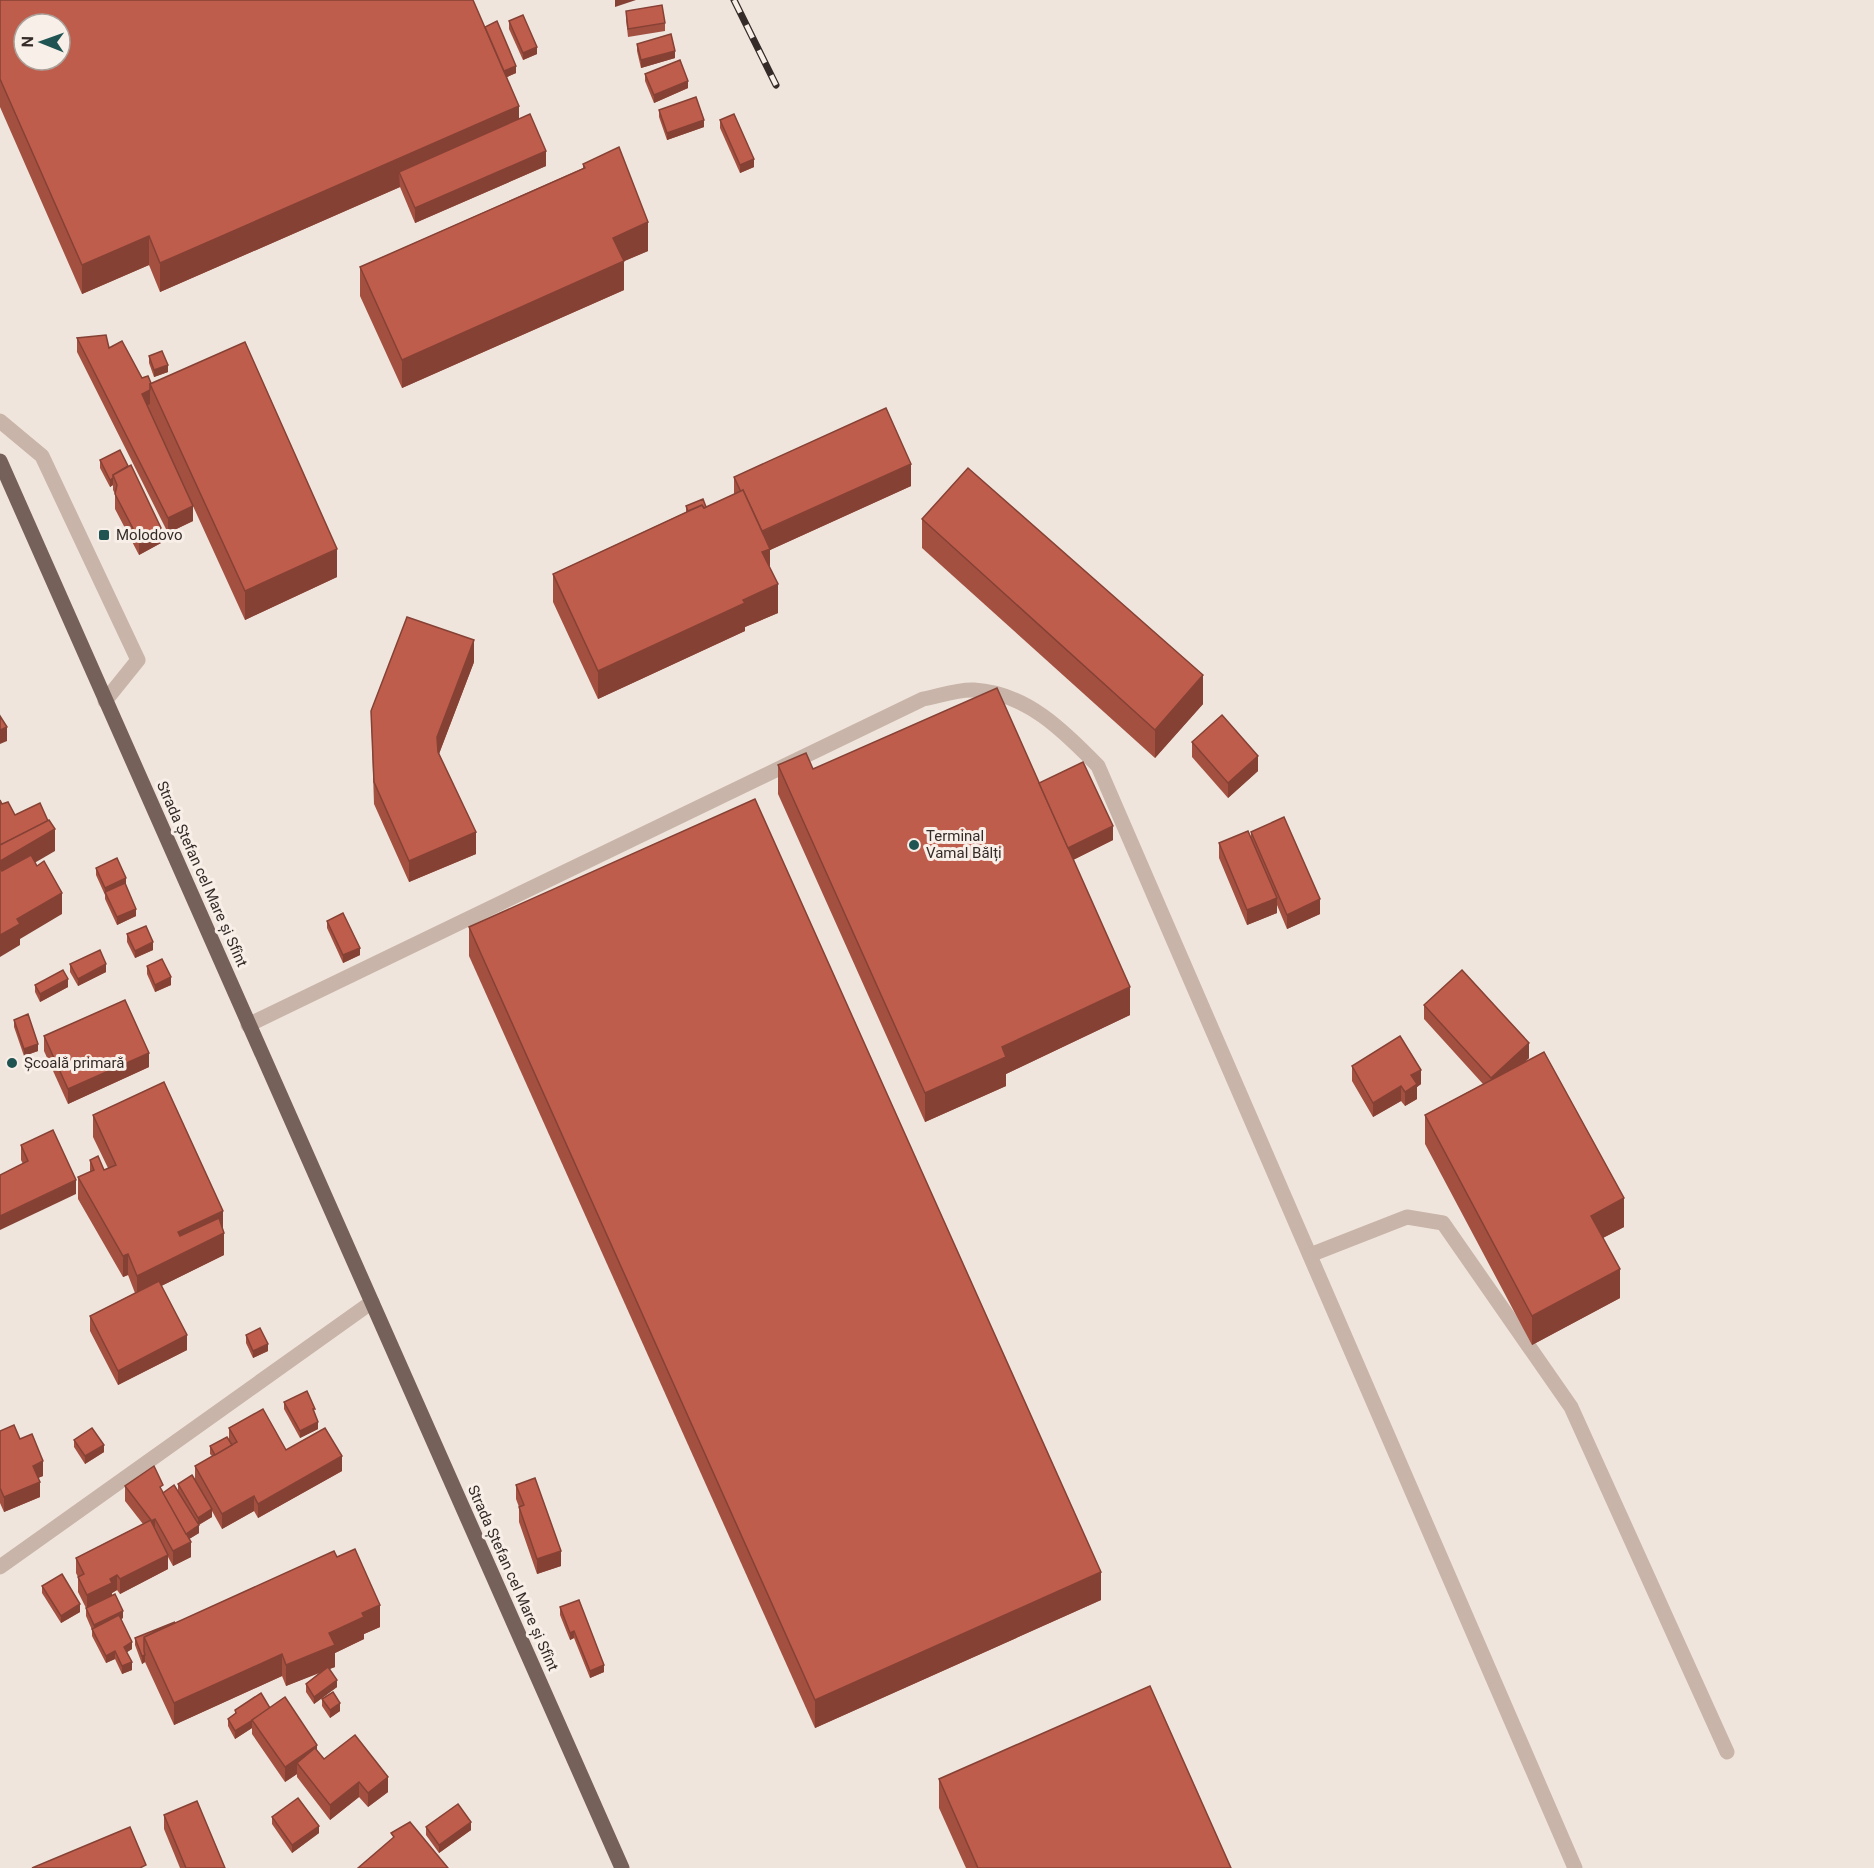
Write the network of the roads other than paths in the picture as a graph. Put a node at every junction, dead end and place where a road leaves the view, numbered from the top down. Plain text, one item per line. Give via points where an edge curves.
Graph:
1 (0, 421) edge
2 (0, 460) edge
3 (105, 701) junction
4 (249, 1025) junction
5 (1310, 1256) junction
6 (372, 1302) junction
7 (0, 1567) edge
8 (1727, 1752) dead end
9 (622, 1868) edge
10 (1575, 1868) edge

1 - 3 street via 42,456 138,660
2 - 3 main road, Strada Ștefan cel Mare și Sfînt
3 - 4 main road, Strada Ștefan cel Mare și Sfînt
4 - 5 street via 923,699 972,690 1008,696 1040,713 1098,766
4 - 6 main road, Strada Ștefan cel Mare și Sfînt
5 - 8 street via 1407,1217 1443,1223 1571,1407
5 - 10 street
6 - 7 street
6 - 9 main road, Strada Ștefan cel Mare și Sfînt

